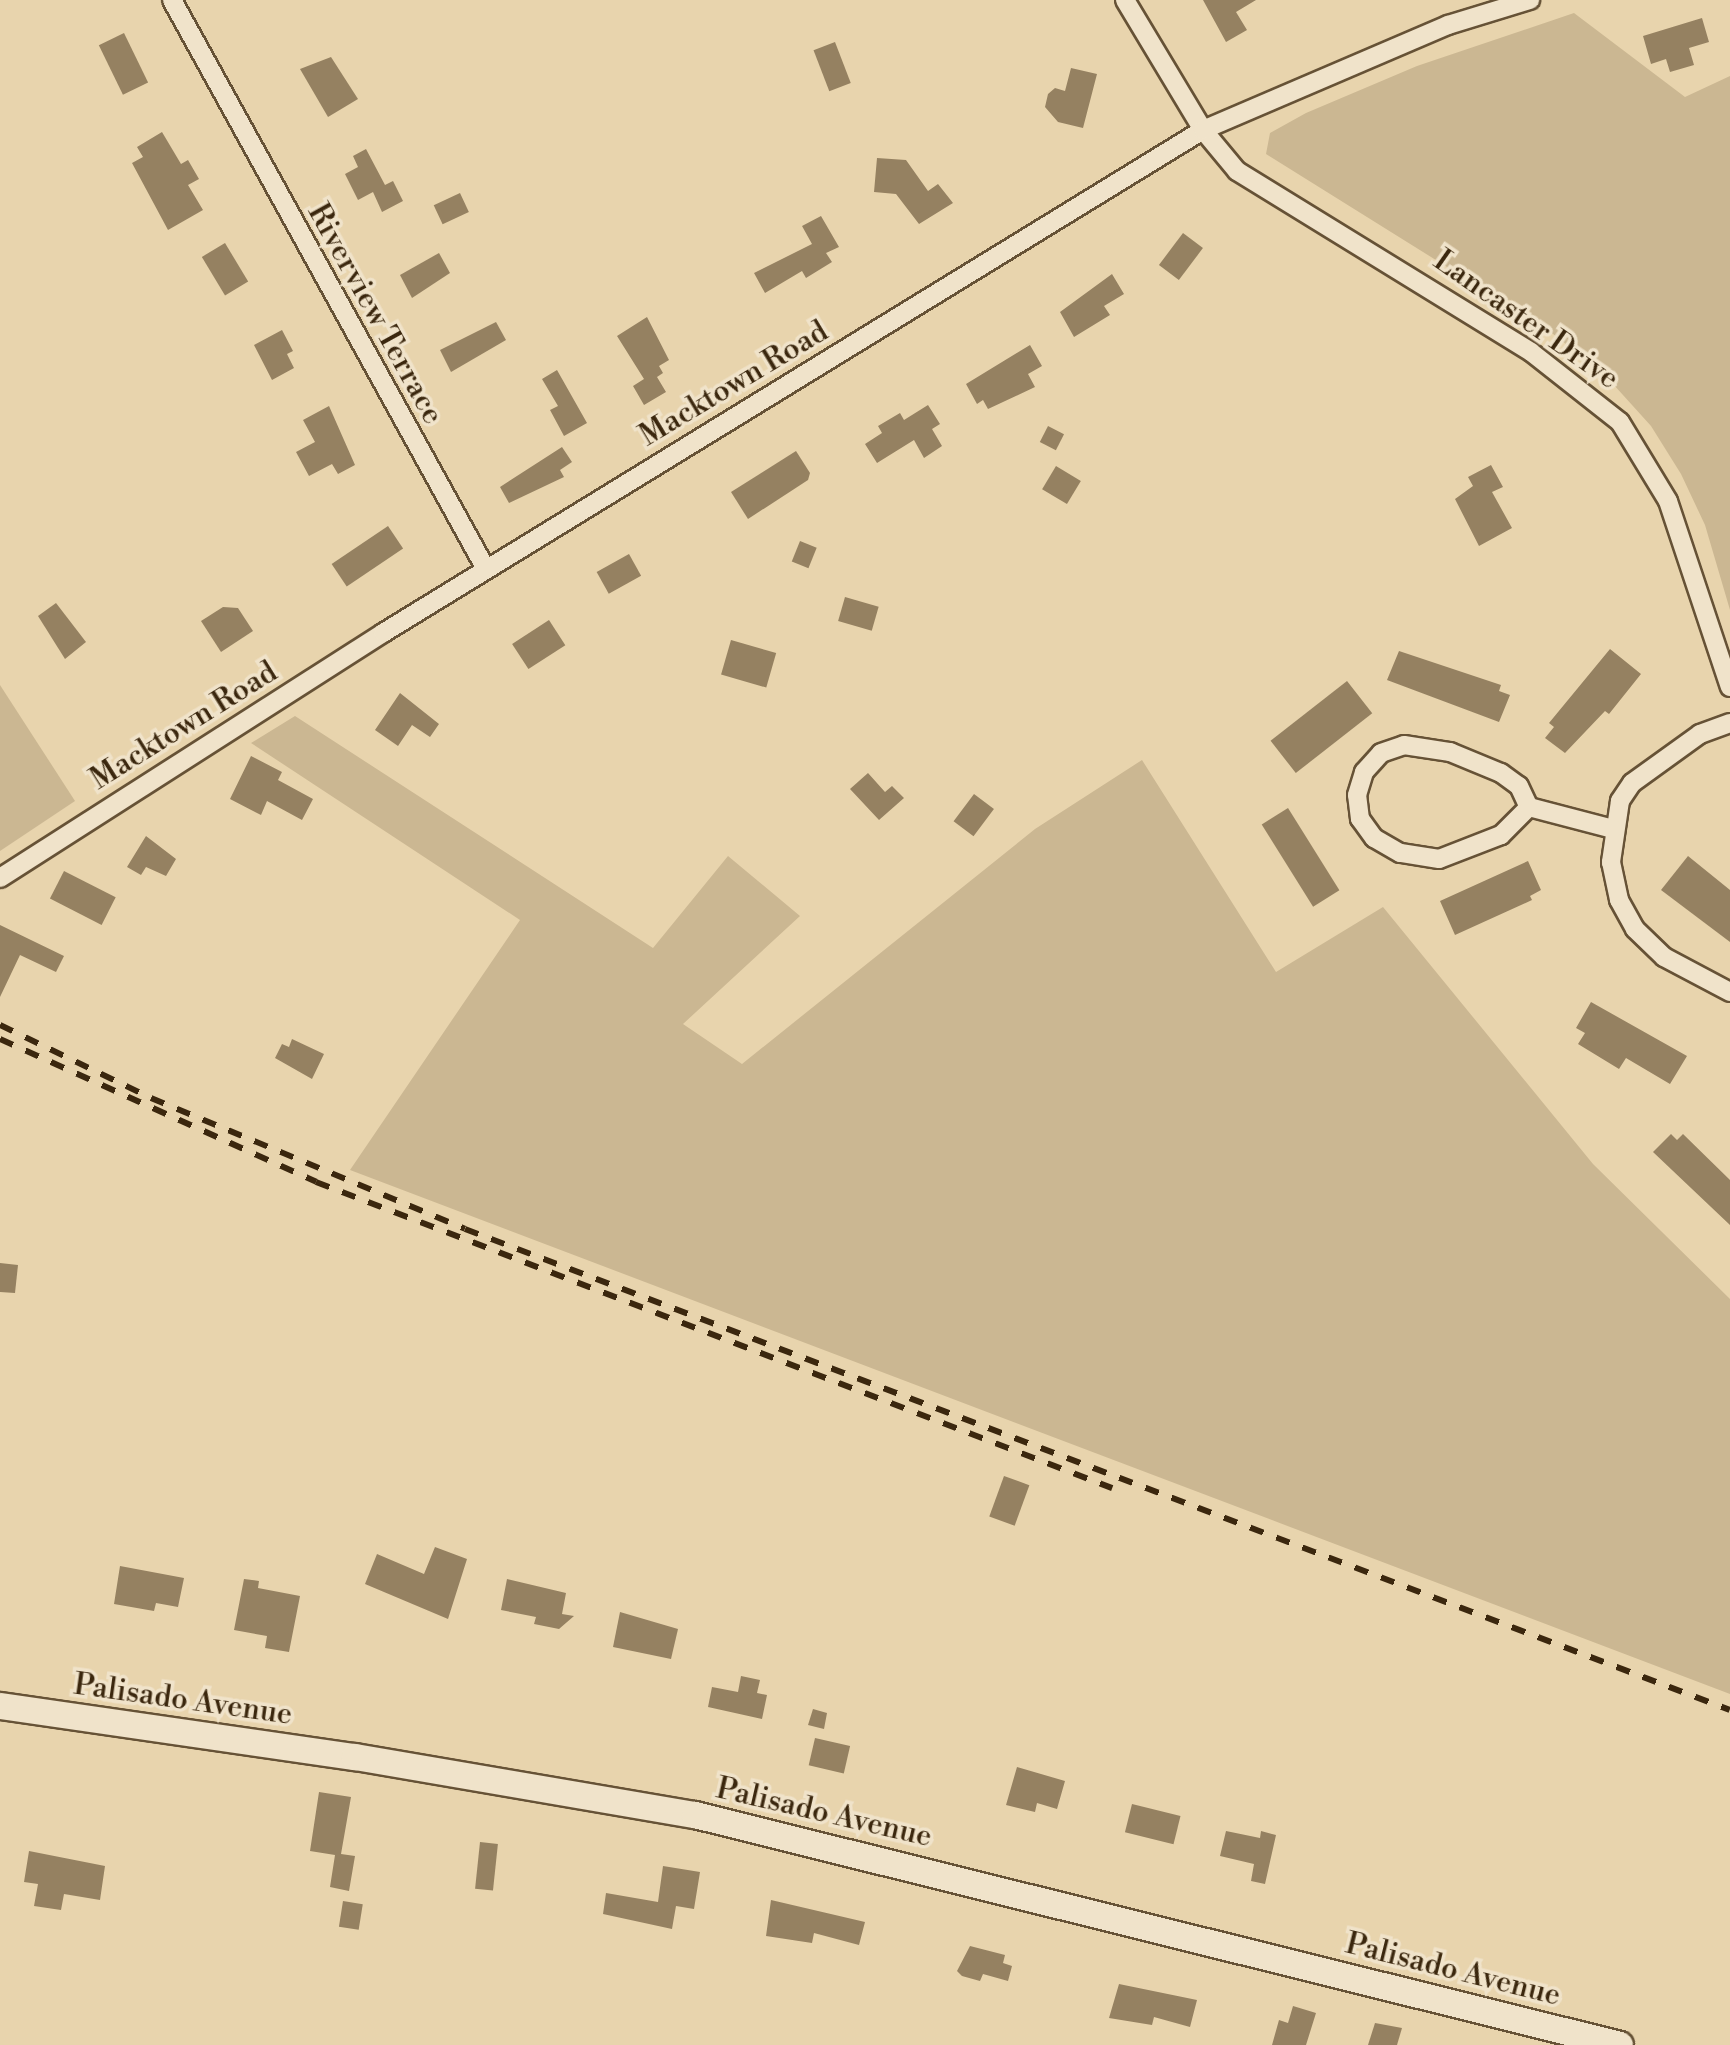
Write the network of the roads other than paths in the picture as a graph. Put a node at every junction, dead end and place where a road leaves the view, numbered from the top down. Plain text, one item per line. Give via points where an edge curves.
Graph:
1 (172, 0) edge
2 (1125, 0) edge
3 (1530, 0) edge
4 (1203, 130) junction
5 (486, 569) junction
6 (1730, 687) edge
7 (1730, 723) edge
8 (1529, 807) junction
9 (1613, 829) junction
10 (0, 878) edge
11 (1730, 992) edge
12 (0, 1706) edge
13 (1620, 2045) edge

1 - 5 street, Riverview Terrace
2 - 4 street, Lancaster Drive
3 - 4 street, Macktown Road via 1448,25
4 - 5 street, Macktown Road
4 - 6 street, Lancaster Drive via 1237,171 1531,352 1620,422 1668,501
5 - 10 street, Macktown Road
7 - 9 street via 1700,734 1632,783 1620,801
8 - 8 street via 1501,835 1439,859 1400,853 1374,838 1360,819 1357,795 1364,772 1381,753 1404,745 1450,752 1501,773 1519,786
8 - 9 street
9 - 11 street via 1613,875 1635,929 1664,957
12 - 13 main road, Palisado Avenue via 355,1757 695,1815

